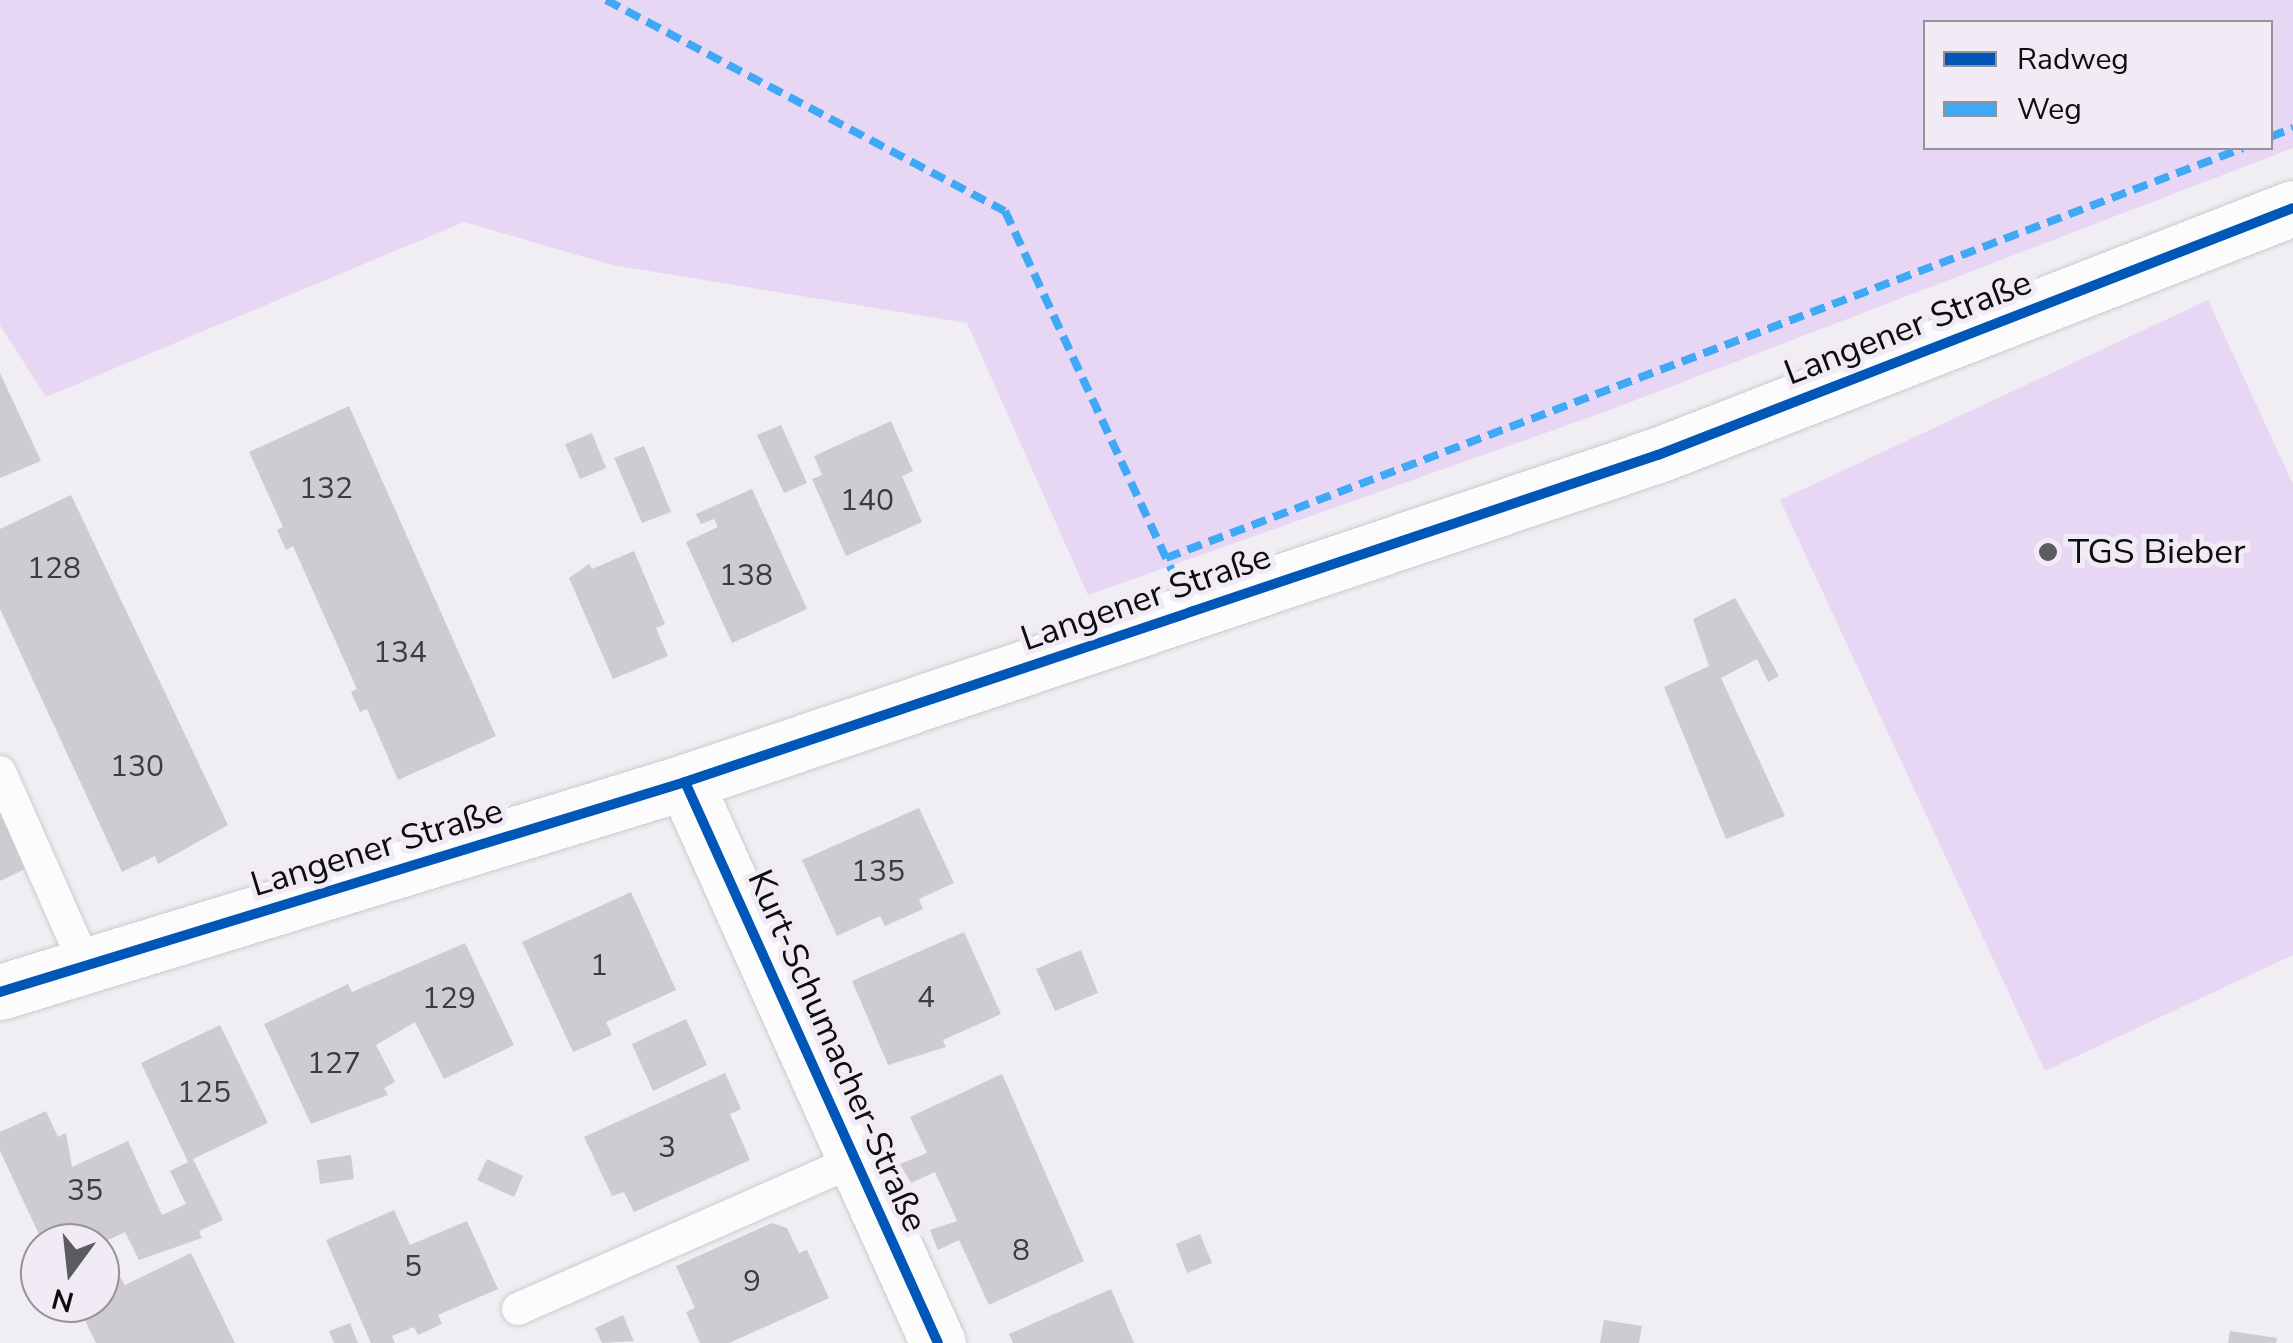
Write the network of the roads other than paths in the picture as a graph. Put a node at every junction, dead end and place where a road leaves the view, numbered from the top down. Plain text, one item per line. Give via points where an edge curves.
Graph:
1 (2293, 208) edge
2 (0, 772) edge
3 (685, 782) junction
4 (86, 966) junction
5 (3, 984) edge
6 (856, 1160) junction
7 (518, 1309) dead end
8 (938, 1343) edge

1 - 3 street, Langener Straße via 1658,455
2 - 4 lane
3 - 4 street, Langener Straße
3 - 6 street, Kurt-Schumacher-Straße
4 - 5 street, Langener Straße
6 - 7 lane
6 - 8 street, Kurt-Schumacher-Straße

